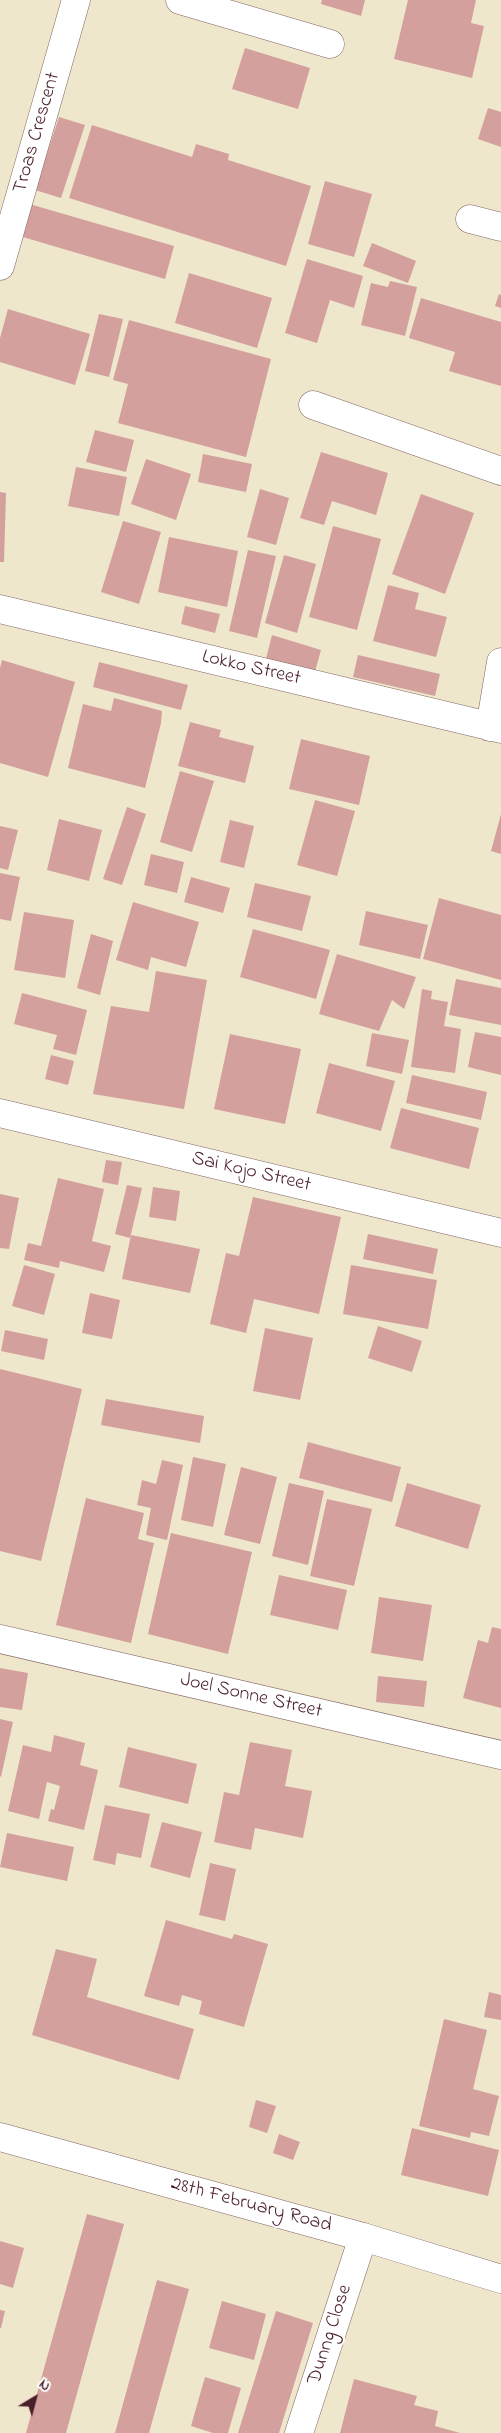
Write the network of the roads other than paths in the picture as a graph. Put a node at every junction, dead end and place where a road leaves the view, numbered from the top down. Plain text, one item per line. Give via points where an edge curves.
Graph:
1 (76, 0) edge
2 (180, 0) edge
3 (330, 44) dead end
4 (470, 219) dead end
5 (501, 227) edge
6 (0, 266) edge
7 (313, 406) dead end
8 (501, 471) edge
9 (0, 609) edge
10 (501, 662) edge
11 (496, 728) edge
12 (0, 1113) edge
13 (501, 1233) edge
14 (0, 1638) edge
15 (501, 1755) edge
16 (0, 2137) edge
17 (363, 2237) junction
18 (501, 2279) edge
19 (299, 2433) edge

1 - 6 street, Troas Crescent
2 - 3 street
4 - 5 street
7 - 8 street
9 - 11 street, Lokko Street
10 - 11 street
12 - 13 street, Sai Kojo Street
14 - 15 street, Joel Sonne Street
16 - 17 street, 28th February Road
17 - 18 street, 28th February Road
17 - 19 street, Dunng Close

